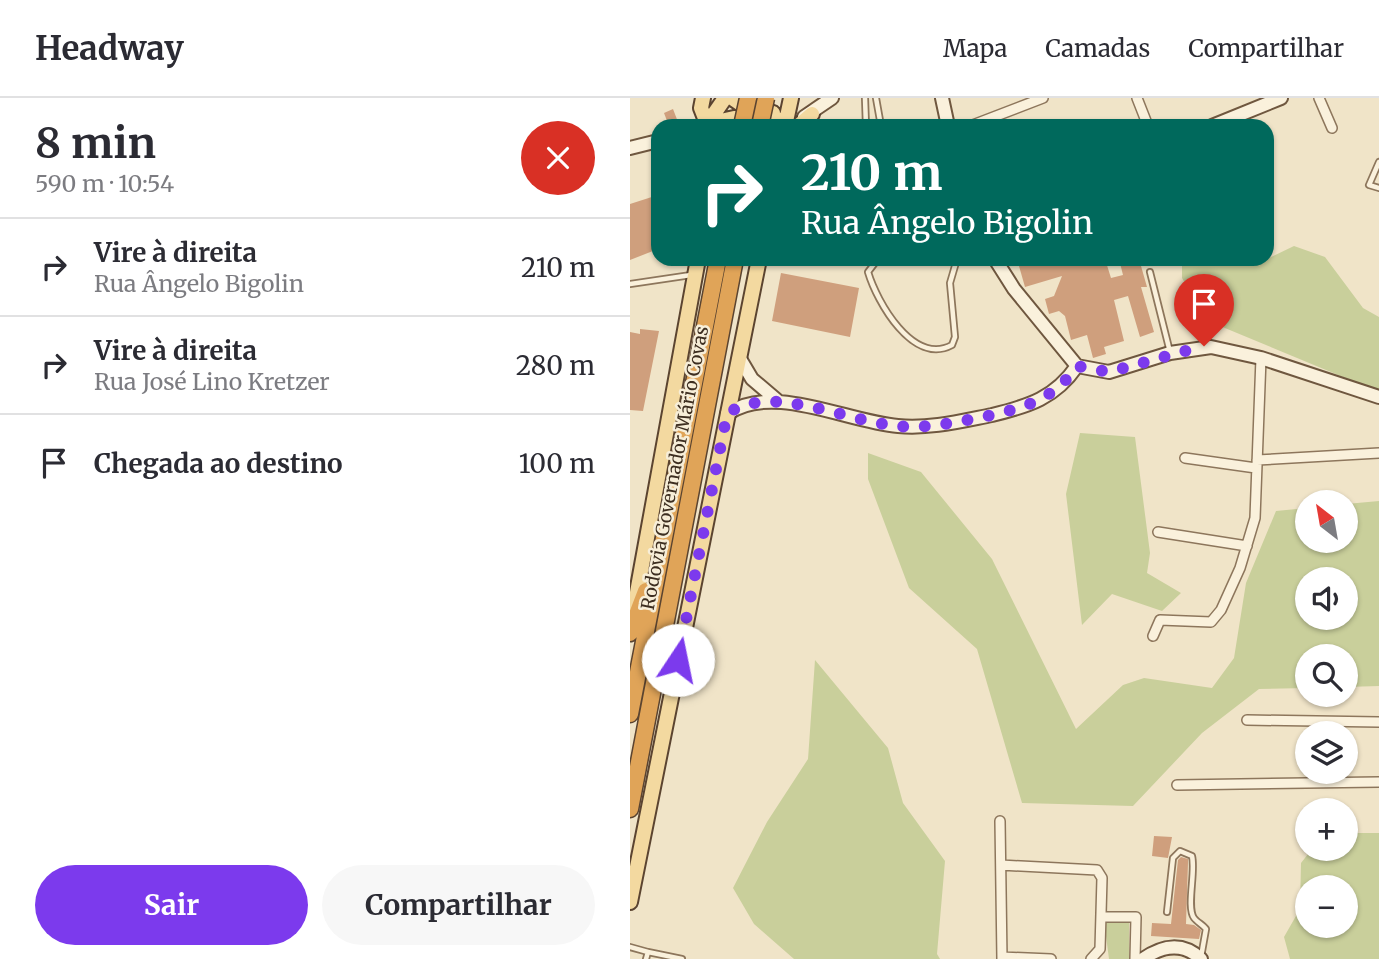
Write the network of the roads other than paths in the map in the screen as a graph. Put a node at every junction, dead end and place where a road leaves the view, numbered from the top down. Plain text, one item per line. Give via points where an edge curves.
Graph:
1 (703, 98) edge
2 (725, 98) edge
3 (732, 98) edge
4 (748, 98) edge
5 (766, 98) edge
6 (791, 98) edge
7 (832, 98) edge
8 (865, 98) edge
9 (876, 98) edge
10 (942, 98) edge
11 (1043, 98) edge
12 (1137, 98) edge
13 (1281, 98) edge
14 (1320, 98) edge
15 (812, 114) joint
16 (704, 119) edge
17 (710, 119) edge
18 (744, 119) edge
19 (762, 119) edge
20 (783, 119) edge
21 (790, 119) edge
22 (801, 119) edge
23 (866, 119) edge
24 (880, 119) edge
25 (946, 119) edge
26 (988, 119) edge
27 (1145, 119) edge
28 (1229, 119) edge
29 (1332, 128) dead end
30 (651, 143) edge
31 (630, 148) edge
32 (1379, 162) edge
33 (1379, 188) edge
34 (697, 266) edge
35 (717, 266) edge
36 (734, 266) edge
37 (758, 266) edge
38 (873, 266) edge
39 (955, 266) edge
40 (999, 266) edge
41 (1150, 272) dead end
42 (695, 274) junction
43 (630, 284) edge
44 (1170, 353) junction
45 (739, 357) junction
46 (1261, 358) junction
47 (1077, 366) junction
48 (1379, 397) edge
49 (778, 402) junction
50 (727, 414) junction
51 (1379, 453) edge
52 (1185, 457) dead end
53 (1256, 464) junction
54 (1158, 532) dead end
55 (1247, 546) junction
56 (661, 553) junction
57 (635, 586) edge
58 (630, 632) edge
59 (1153, 636) dead end
60 (630, 714) edge
61 (1247, 720) dead end
62 (1379, 722) edge
63 (1379, 782) edge
64 (1177, 785) dead end
65 (630, 809) edge
66 (1000, 821) dead end
67 (1001, 865) junction
68 (630, 902) edge
69 (1167, 912) dead end
70 (1101, 917) junction
71 (630, 947) edge
72 (648, 952) junction
73 (1002, 958) edge
74 (1201, 958) edge
75 (646, 959) edge
76 (682, 959) edge
77 (1051, 959) edge
78 (1091, 959) edge
79 (1135, 959) edge
80 (1143, 959) edge

1 - 16 main road
2 - 17 main road
3 - 20 main road via 739,106
4 - 18 highway, bridge
5 - 19 highway, bridge
6 - 21 main road
7 - 15 street
8 - 23 lane
9 - 24 lane
10 - 25 street
11 - 26 street
12 - 27 street
13 - 28 street
14 - 29 street
15 - 22 main road
30 - 31 street
32 - 33 lane via 1369,185
34 - 42 main road
35 - 56 highway, Rodovia Governador Mário Covas
36 - 65 highway, Rodovia Governador Mário Covas
37 - 45 main road
38 - 39 lane via 868,272 890,320 909,338 934,349 951,345 955,337 950,283
40 - 47 street
41 - 44 lane
42 - 43 lane
42 - 57 main road
44 - 46 street via 1211,347
44 - 47 street via 1109,372
45 - 49 street via 752,379
45 - 50 main road
46 - 48 street
46 - 53 street
47 - 49 street via 1056,391 1031,405 946,425 876,424
49 - 50 street via 751,403
50 - 68 main road
51 - 53 street
52 - 53 street
53 - 55 street via 1255,518
54 - 55 street
55 - 59 street via 1217,618 1195,623 1160,620
56 - 58 highway
56 - 60 highway, Rodovia Governador Mário Covas
57 - 58 main road
61 - 62 street
63 - 64 street
66 - 67 street
67 - 70 street via 1097,870 1102,877
67 - 73 street
69 - 74 lane via 1173,858 1180,851 1192,856 1194,865 1191,910 1206,929
70 - 78 street via 1100,949
70 - 79 street via 1136,917
71 - 72 lane
72 - 75 lane
72 - 76 lane
73 - 77 street
74 - 80 street via 1190,950 1172,947

